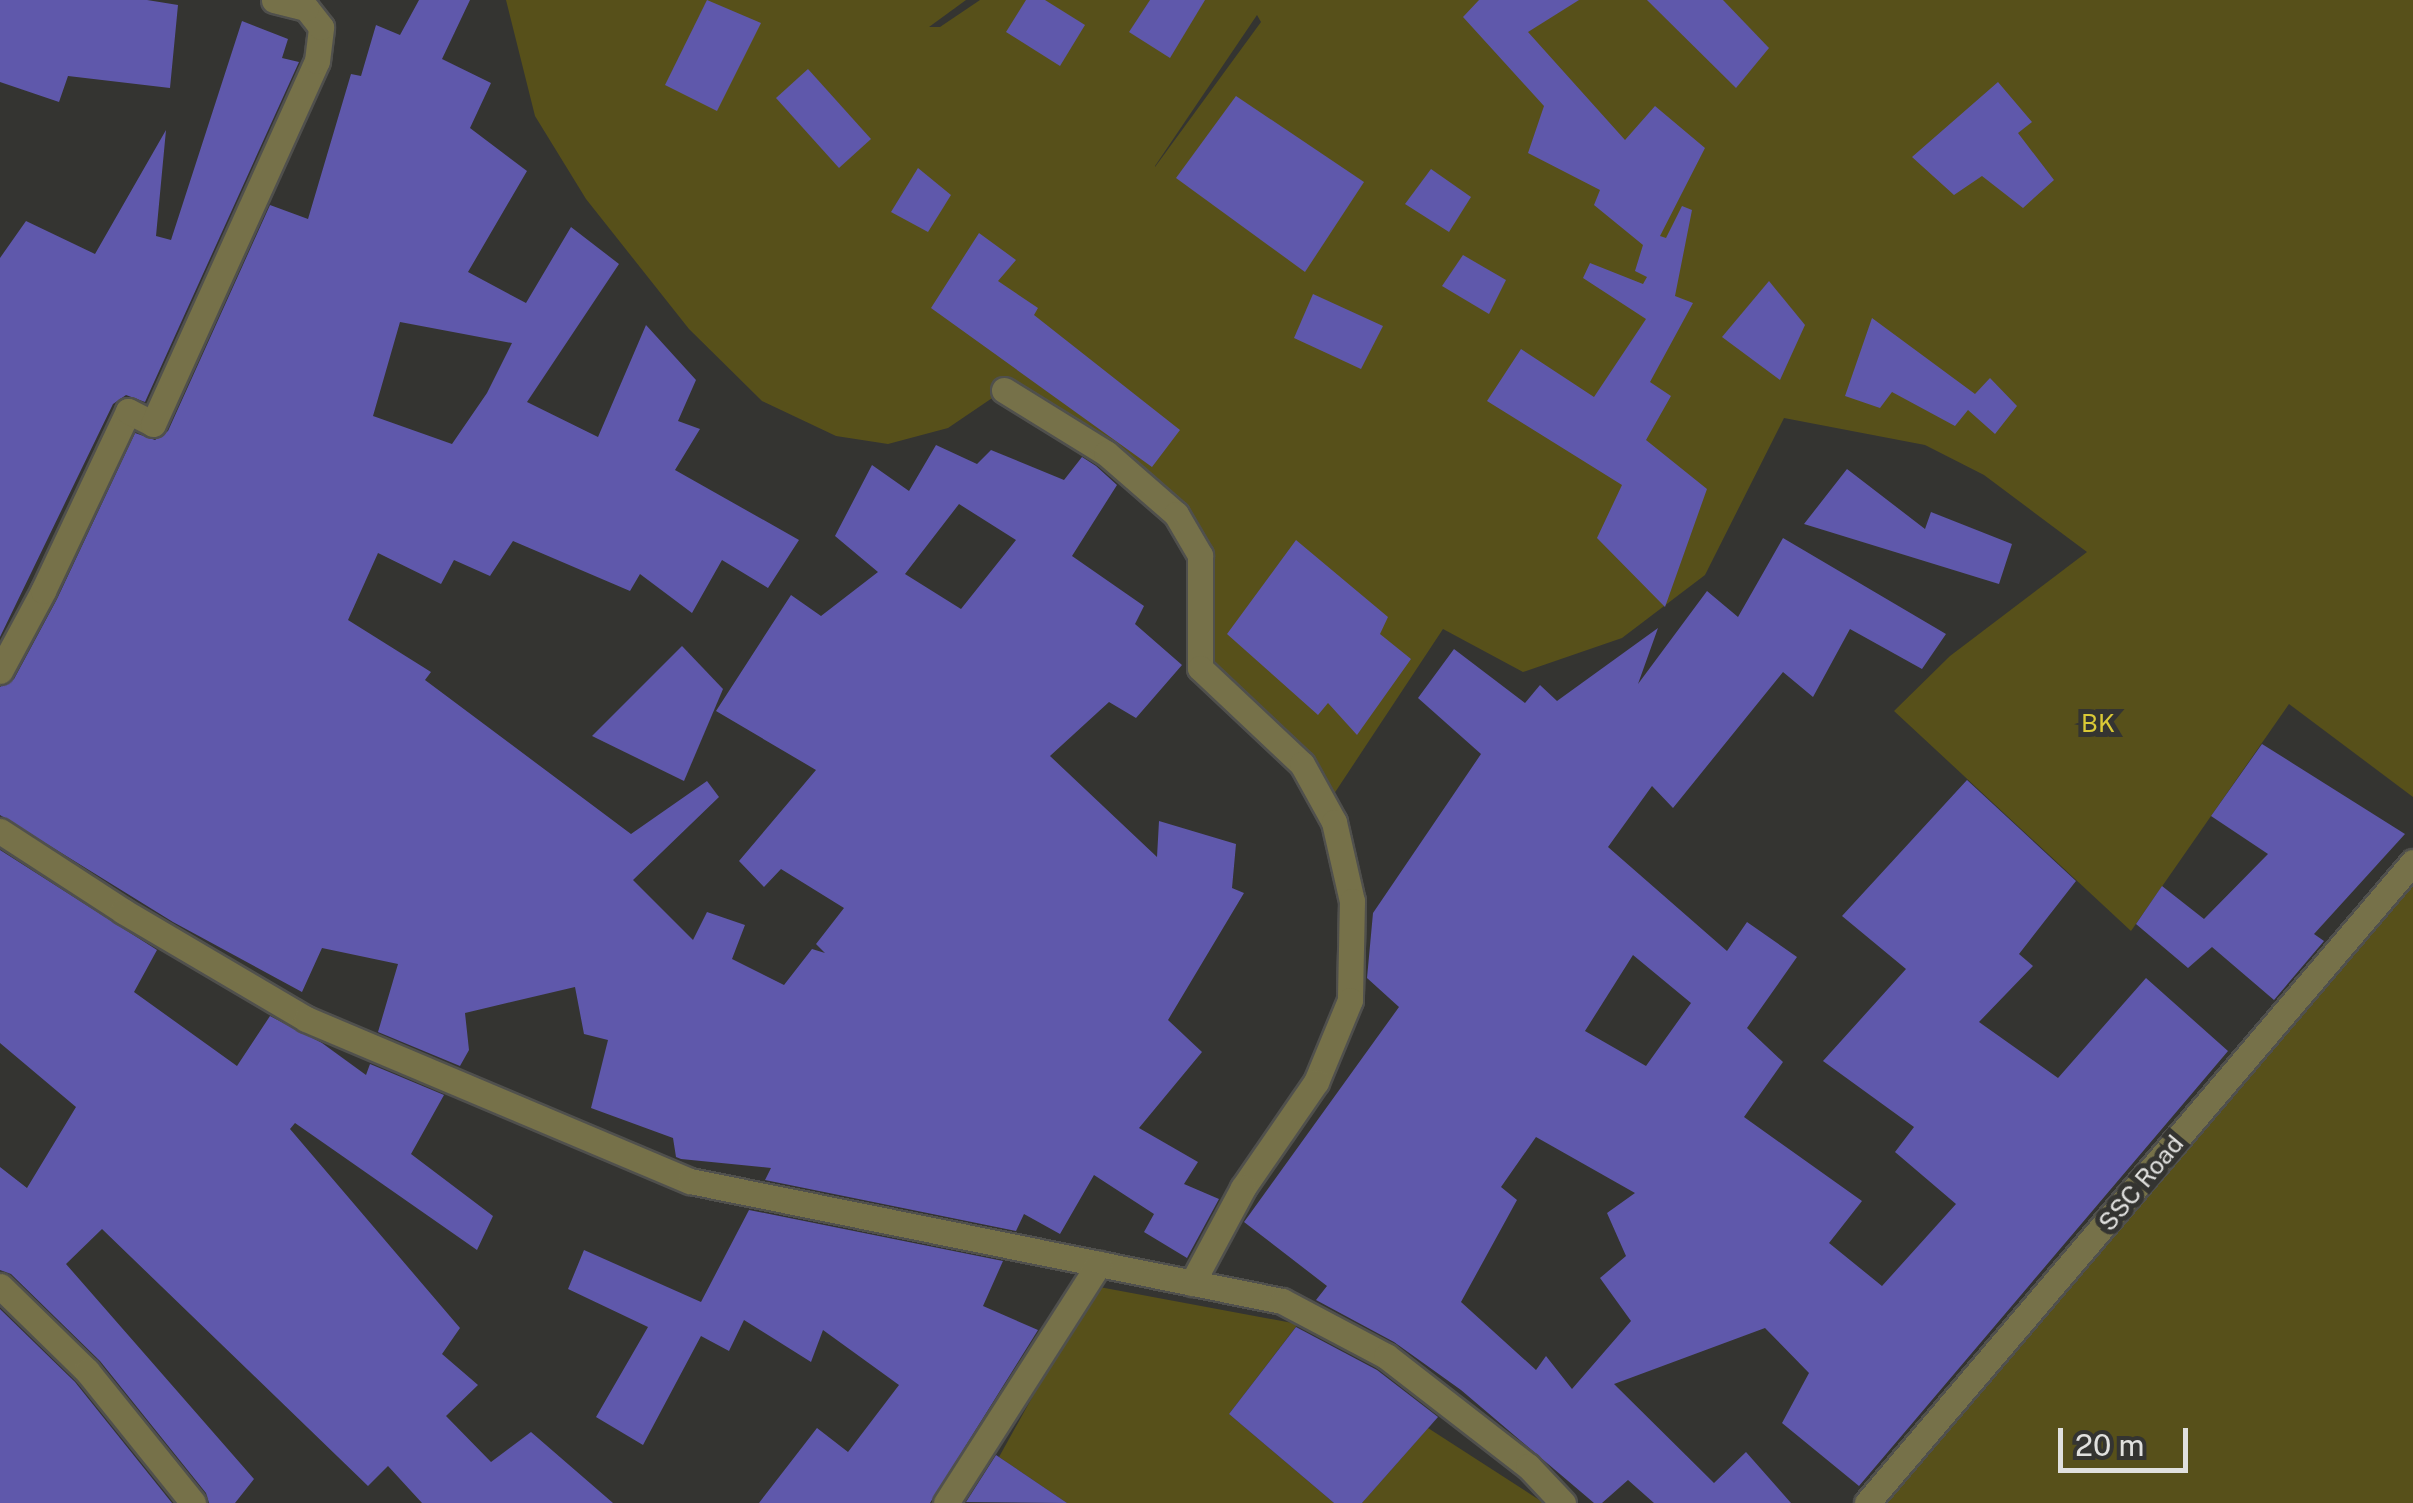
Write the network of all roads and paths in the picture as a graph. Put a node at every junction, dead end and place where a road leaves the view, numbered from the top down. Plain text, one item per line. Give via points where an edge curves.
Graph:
1 (274, 0) edge
2 (1004, 390) dead end
3 (0, 671) edge
4 (0, 830) edge
5 (2413, 862) edge
6 (1099, 1264) junction
7 (1192, 1283) junction
8 (0, 1286) edge
9 (192, 1503) edge
10 (946, 1503) edge
11 (1562, 1503) edge
12 (1868, 1503) edge

1 - 3 street via 306,8 321,26 317,61 152,424 128,411
2 - 7 street via 1106,454 1176,514 1200,555 1200,668 1302,764 1334,822 1348,885 1350,1000 1316,1082 1243,1188
4 - 6 street via 306,1019 690,1181
5 - 12 street, SSC Road
6 - 7 street
6 - 10 street
7 - 11 street via 1282,1302 1386,1356 1528,1466
8 - 9 street via 87,1371

